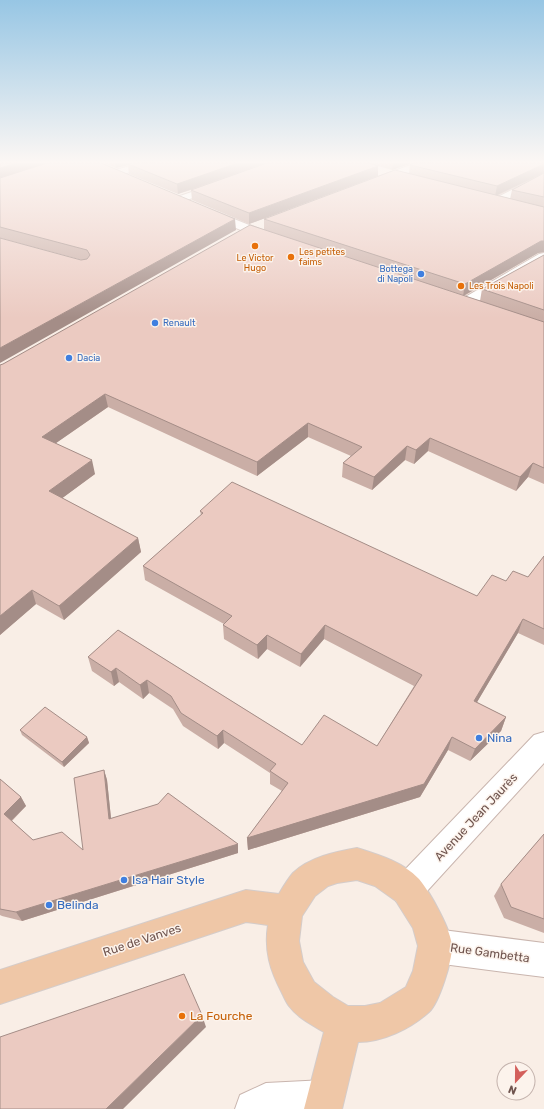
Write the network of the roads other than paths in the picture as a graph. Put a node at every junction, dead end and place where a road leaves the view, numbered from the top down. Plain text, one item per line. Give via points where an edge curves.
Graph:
1 (212, 215) edge
2 (269, 222) edge
3 (249, 230) junction
4 (236, 237) edge
5 (286, 243) edge
6 (544, 257) edge
7 (450, 298) edge
8 (465, 304) junction
9 (480, 308) edge
10 (544, 744) edge
11 (407, 890) junction
12 (286, 912) junction
13 (435, 946) junction
14 (544, 960) edge
15 (0, 988) edge
16 (344, 1024) junction
17 (324, 1104) edge
18 (254, 1109) edge

1 - 3 street
2 - 3 street
3 - 4 street
3 - 5 street
6 - 8 street
7 - 8 street
8 - 9 street
10 - 11 street, Avenue Jean Jaurès
11 - 12 main road via 384,873 356,864 337,867 317,875 304,885
11 - 13 main road via 422,913
12 - 15 main road, Rue de Vanves via 246,906
12 - 16 main road via 282,941 287,967 302,994 320,1010
13 - 14 street, Rue Gambetta
13 - 16 main road via 430,975 418,999 386,1020
16 - 17 main road
17 - 18 street via 266,1102

